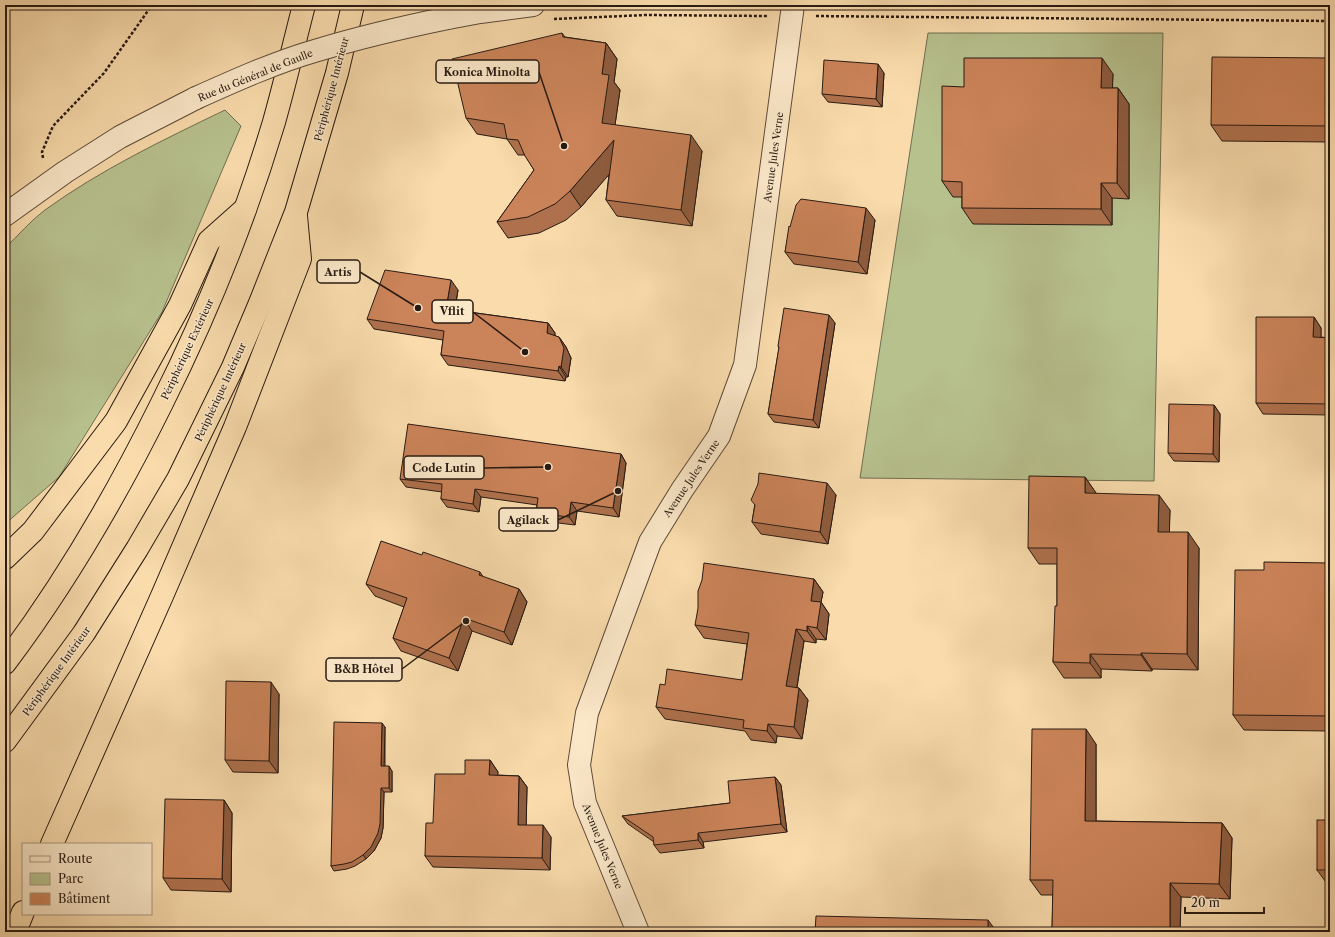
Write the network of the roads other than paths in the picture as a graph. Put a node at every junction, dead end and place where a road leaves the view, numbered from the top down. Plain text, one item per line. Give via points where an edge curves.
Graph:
1 (304, 5) edge
2 (352, 5) edge
3 (533, 5) edge
4 (792, 10) edge
5 (246, 208) junction
6 (296, 212) junction
7 (5, 215) edge
8 (5, 558) edge
9 (5, 663) edge
10 (5, 741) edge
11 (52, 843) edge
12 (22, 914) edge
13 (15, 932) edge
14 (638, 932) edge

1 - 5 highway, Périphérique Extérieur via 274,121
2 - 6 highway, Périphérique Intérieur via 337,73
3 - 7 street, Rue du Général de Gaulle, bridge via 480,12 388,31 317,50 246,76 120,136
4 - 14 street, Avenue Jules Verne via 745,365 719,436 650,542 587,713 579,765 585,803
5 - 8 highway via 209,241 180,305 116,421 32,531
5 - 9 highway, Périphérique Extérieur via 202,320 143,441 100,522
6 - 10 highway, Périphérique Intérieur via 232,368 178,479 84,633
6 - 11 highway via 300,259 232,434
12 - 13 highway

